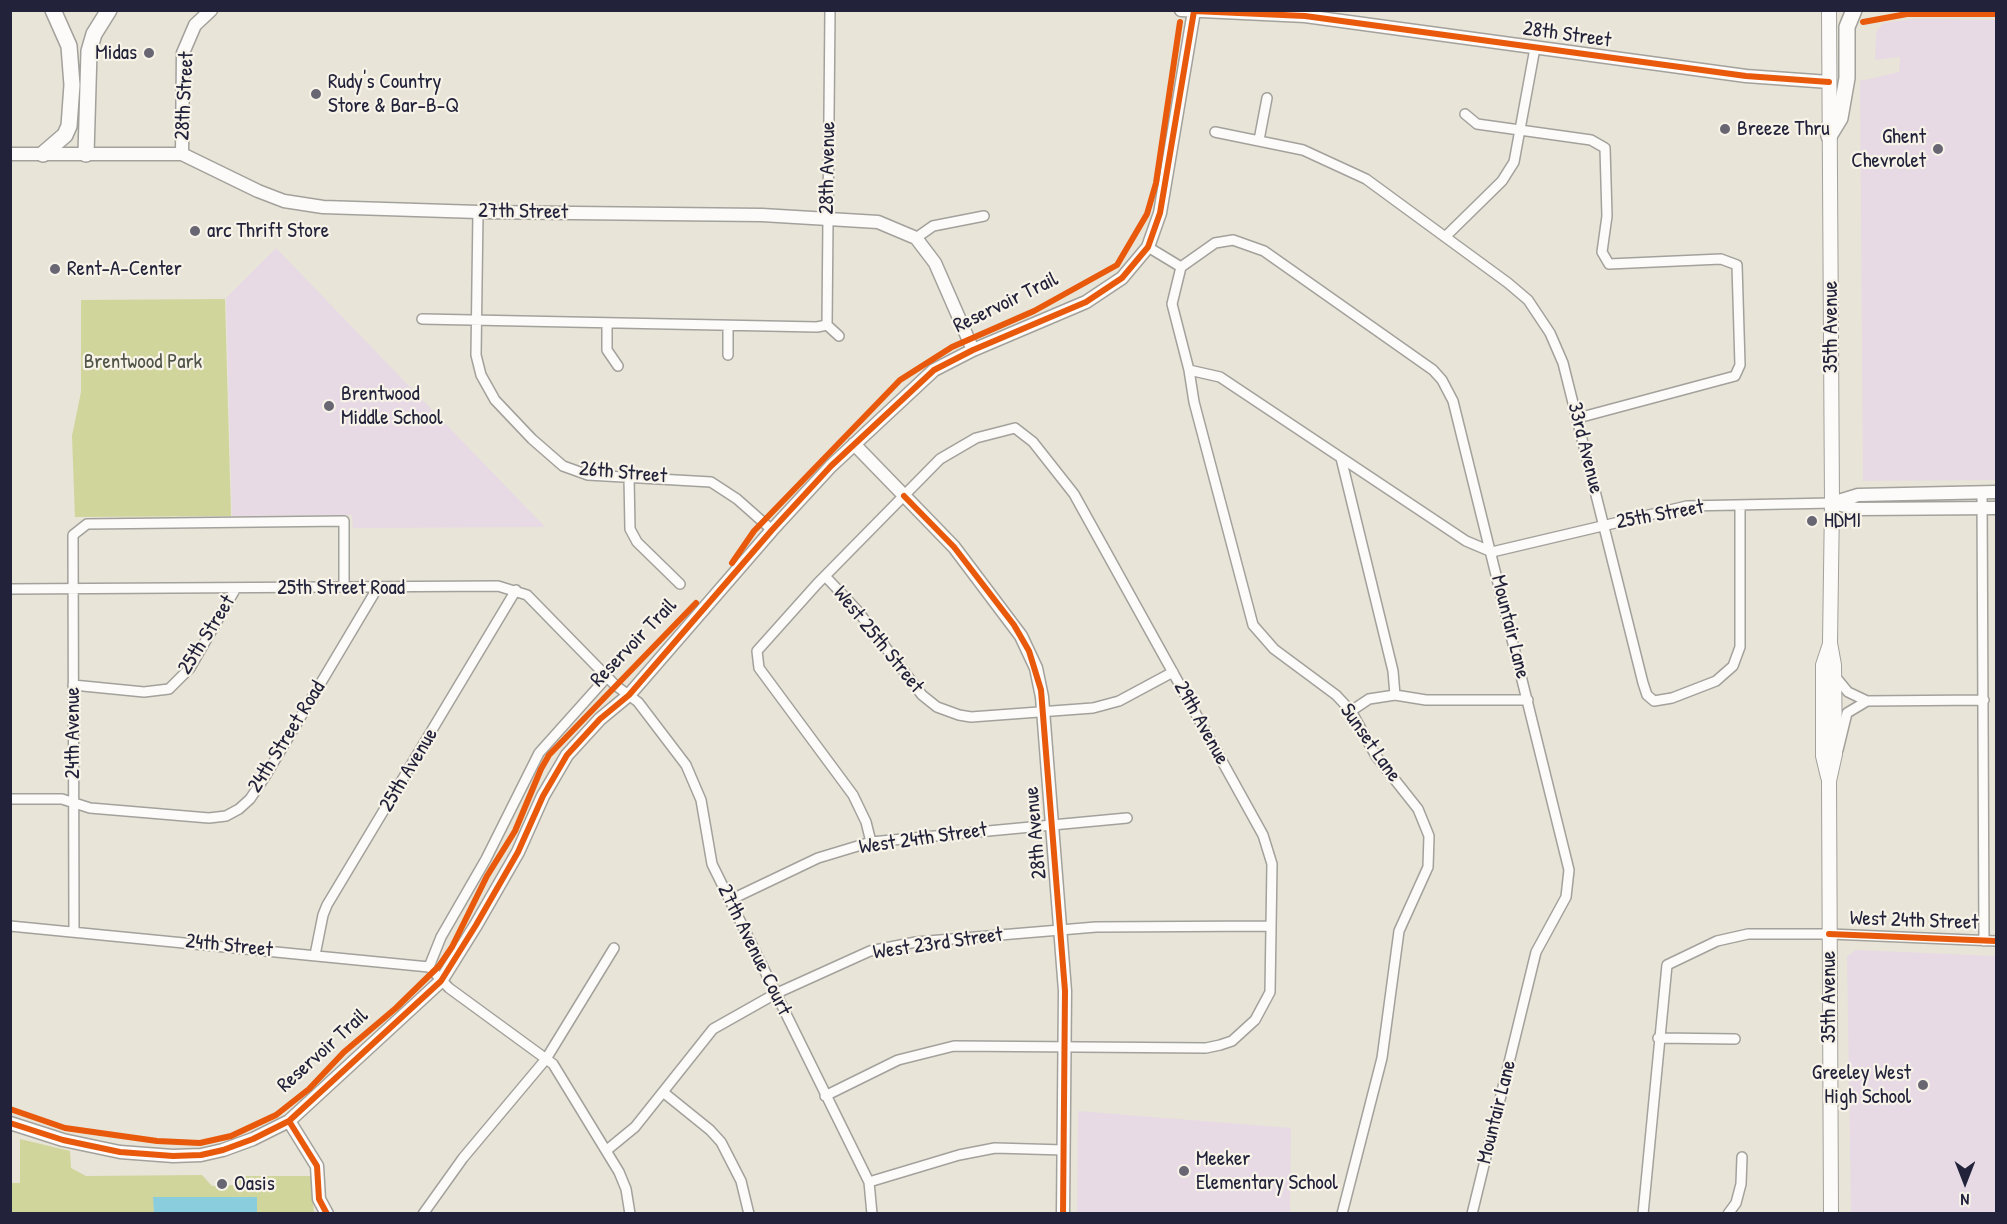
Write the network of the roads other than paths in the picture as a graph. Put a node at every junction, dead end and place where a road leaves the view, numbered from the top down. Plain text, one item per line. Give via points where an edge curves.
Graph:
1 (53, 10) edge
2 (109, 10) edge
3 (211, 10) edge
4 (830, 10) edge
5 (1181, 10) edge
6 (1829, 10) edge
7 (1854, 10) edge
8 (1194, 11) edge
9 (1535, 48) junction
10 (1829, 82) junction
11 (72, 85) junction
12 (1267, 98) dead end
13 (1465, 114) dead end
14 (1522, 130) junction
15 (1215, 132) dead end
16 (1829, 136) junction
17 (1259, 140) junction
18 (10, 154) edge
19 (43, 154) junction
20 (81, 154) junction
21 (182, 154) junction
22 (478, 212) junction
23 (984, 216) dead end
24 (827, 218) junction
25 (1445, 237) junction
26 (916, 238) junction
27 (1148, 248) junction
28 (1181, 267) junction
29 (422, 320) dead end
30 (476, 321) junction
31 (607, 324) junction
32 (827, 325) junction
33 (728, 326) junction
34 (839, 336) dead end
35 (973, 350) junction
36 (728, 355) dead end
37 (618, 366) dead end
38 (1189, 370) junction
39 (1578, 418) junction
40 (854, 444) junction
41 (1341, 458) junction
42 (629, 477) junction
43 (1983, 492) junction
44 (1996, 492) edge
45 (904, 496) junction
46 (1832, 503) junction
47 (1740, 505) junction
48 (1983, 508) junction
49 (1996, 508) edge
50 (1604, 525) junction
51 (772, 530) junction
52 (1492, 552) junction
53 (825, 576) junction
54 (680, 584) dead end
55 (344, 587) junction
56 (73, 588) junction
57 (236, 588) junction
58 (378, 588) junction
59 (10, 589) edge
60 (516, 590) junction
61 (1830, 643) junction
62 (1173, 672) junction
63 (1834, 675) junction
64 (607, 677) junction
65 (73, 685) junction
66 (629, 694) junction
67 (1395, 695) junction
68 (1528, 700) junction
69 (1866, 700) junction
70 (1984, 700) junction
71 (1351, 711) junction
72 (1043, 712) junction
73 (1835, 754) junction
74 (1829, 782) junction
75 (10, 799) edge
76 (73, 803) junction
77 (1127, 818) dead end
78 (1052, 824) junction
79 (871, 842) junction
80 (730, 900) junction
81 (10, 926) edge
82 (1271, 926) junction
83 (1061, 930) junction
84 (74, 931) junction
85 (1829, 934) junction
86 (1984, 941) junction
87 (1996, 941) edge
88 (615, 948) dead end
89 (315, 955) junction
90 (429, 967) junction
91 (441, 981) junction
92 (775, 994) junction
93 (1658, 1038) junction
94 (1735, 1039) dead end
95 (1065, 1045) junction
96 (546, 1059) junction
97 (663, 1092) junction
98 (825, 1096) junction
99 (289, 1121) junction
100 (10, 1123) edge
101 (607, 1150) junction
102 (1064, 1150) junction
103 (1742, 1157) dead end
104 (869, 1182) junction
105 (327, 1214) edge
106 (423, 1214) edge
107 (630, 1214) edge
108 (749, 1214) edge
109 (872, 1214) edge
110 (1063, 1214) edge
111 (1342, 1214) edge
112 (1472, 1214) edge
113 (1643, 1214) edge
114 (1728, 1214) edge
115 (1831, 1214) edge

1 - 11 highway via 69,46
2 - 20 highway via 89,51
3 - 21 street, 28th Street via 195,26 183,54
4 - 24 street, 28th Avenue
5 - 8 street, 28th Street
6 - 10 main road, 35th Avenue
7 - 16 highway via 1847,27 1847,78 1839,118
8 - 9 street, 28th Street via 1305,16
8 - 27 street via 1160,213
9 - 10 street, 28th Street via 1746,76
9 - 14 street
10 - 16 main road, 35th Avenue
11 - 19 highway via 68,131
11 - 20 highway
12 - 17 street
13 - 14 street via 1477,124
14 - 25 street via 1509,171
14 - 39 street via 1591,140 1605,148 1607,216 1602,252 1606,261 1613,264 1721,259 1733,262 1739,270 1740,365 1735,376
15 - 17 street, 33rd Avenue
16 - 46 main road, 35th Avenue
17 - 25 street, 33rd Avenue via 1326,159 1366,179
18 - 19 street, 27th Street
19 - 20 street, 27th Street
20 - 21 street, 27th Street
21 - 22 street, 27th Street via 258,191 303,204
22 - 24 street, 27th Street
22 - 30 street
23 - 26 street via 941,224
24 - 26 street, 27th Street via 878,222
24 - 32 street, 28th Avenue
25 - 39 street, 33rd Avenue via 1528,300 1550,333 1563,363
26 - 35 street via 940,271
27 - 28 street
27 - 35 street via 1122,278 1086,302
28 - 38 street, Sunset Lane via 1172,304
28 - 52 street, Mountair Lane via 1215,243 1245,243 1264,251 1433,370 1453,401
29 - 30 street
30 - 31 street
30 - 42 street, 26th Street via 476,355 487,389 532,439 563,466
31 - 33 street
31 - 37 street via 607,350
32 - 33 street
32 - 34 street
33 - 36 street
35 - 40 street via 934,370
38 - 41 street via 1220,377
38 - 71 street, Sunset Lane via 1253,625 1274,649 1336,695
39 - 50 street, 33rd Avenue
40 - 45 street, 28th Avenue
40 - 51 street
41 - 52 street via 1466,541
41 - 67 street via 1393,671
42 - 51 street, 26th Street via 711,482
42 - 54 street via 630,529 637,542
43 - 44 street, 25th Street
43 - 46 street, 25th Street via 1858,495
43 - 48 street
45 - 53 street
45 - 62 street, 29th Avenue via 953,449 997,431 1016,428 1033,442 1074,494
45 - 72 street, 28th Avenue via 954,547 1021,636 1036,668
46 - 47 street, 25th Street
46 - 48 street, 25th Street via 1857,509
46 - 61 main road, 35th Avenue
47 - 50 street, 25th Street via 1687,506
47 - 50 street, 33rd Avenue via 1740,647 1733,666 1716,681 1654,701 1642,683
48 - 49 street, 25th Street
48 - 70 street
50 - 52 street, 25th Street
51 - 66 street
52 - 68 street, Mountair Lane
53 - 72 street, West 25th Street via 857,610 910,683 937,707 970,717
53 - 79 street via 756,655 759,668 853,795
55 - 56 street, 24th Avenue via 344,521 87,524 73,536
55 - 57 street, 25th Street Road
55 - 58 street, 25th Street Road
56 - 57 street, 25th Street Road
56 - 59 street, 25th Street Road
56 - 65 street, 24th Avenue
57 - 65 street, 25th Street via 190,668 169,689 144,692
58 - 60 street, 25th Street Road via 498,586
58 - 76 street, 24th Street Road via 266,775 239,809 209,818 90,808
60 - 64 street, 25th Street Road via 532,599
60 - 89 street, 25th Avenue via 327,905
61 - 63 main road, 35th Avenue
61 - 74 main road, 35th Avenue via 1823,665 1823,756
62 - 72 street, West 25th Street via 1113,703
62 - 82 street, 29th Avenue via 1263,835 1272,864
63 - 69 street via 1848,692
63 - 73 main road, 35th Avenue
64 - 66 street, 25th Street Road
64 - 90 street via 539,753 486,859 441,937
65 - 76 street, 24th Avenue
66 - 80 street, 27th Avenue Court via 681,757 693,779 712,864
66 - 91 street via 576,744 558,767 518,852
67 - 68 street via 1426,700
67 - 71 street via 1369,699
68 - 112 street, Mountair Lane via 1568,857 1569,884 1536,952
69 - 70 street
69 - 73 street via 1847,713
70 - 86 street
71 - 111 street, Sunset Lane via 1376,756 1418,809 1429,836 1429,852 1422,885 1399,931 1382,1058
72 - 78 street, 28th Avenue
73 - 74 main road, 35th Avenue
74 - 85 main road, 35th Avenue
75 - 76 street, 24th Street Road via 62,799
76 - 84 street, 24th Avenue
77 - 78 street, West 24th Street
78 - 79 street, West 24th Street
78 - 83 street, 28th Avenue
79 - 80 street, West 24th Street via 818,858
80 - 92 street, 27th Avenue Court
81 - 84 street, 24th Street
82 - 83 street, West 23rd Street
82 - 95 street, 29th Avenue via 1272,982 1268,1001 1255,1020 1232,1041 1206,1048
83 - 92 street, West 23rd Street via 892,946 850,959
83 - 95 street, 28th Avenue
84 - 89 street, 24th Street
85 - 86 street, West 24th Street
85 - 93 street, West 24th Street via 1748,934 1718,942 1667,965
85 - 115 main road, 35th Avenue
86 - 87 street, West 24th Street
88 - 96 street
89 - 90 street, 24th Street
90 - 91 street
91 - 96 street
91 - 99 street
92 - 97 street, West 23rd Street via 713,1029
92 - 98 street, 27th Avenue Court
93 - 94 street
93 - 113 street
95 - 98 street via 977,1044 936,1048 898,1060
95 - 102 street, 28th Avenue
96 - 101 street via 553,1064
96 - 106 street via 463,1158
97 - 101 street, West 23rd Street via 635,1127
97 - 108 street via 721,1142 741,1181
98 - 104 street, 27th Avenue Court
99 - 100 street via 223,1150 173,1156 82,1144
99 - 105 street via 317,1166 320,1199
101 - 107 street via 626,1189
102 - 104 street via 995,1148
102 - 110 street, 28th Avenue
103 - 114 street via 1741,1184
104 - 109 street, 27th Avenue Court

